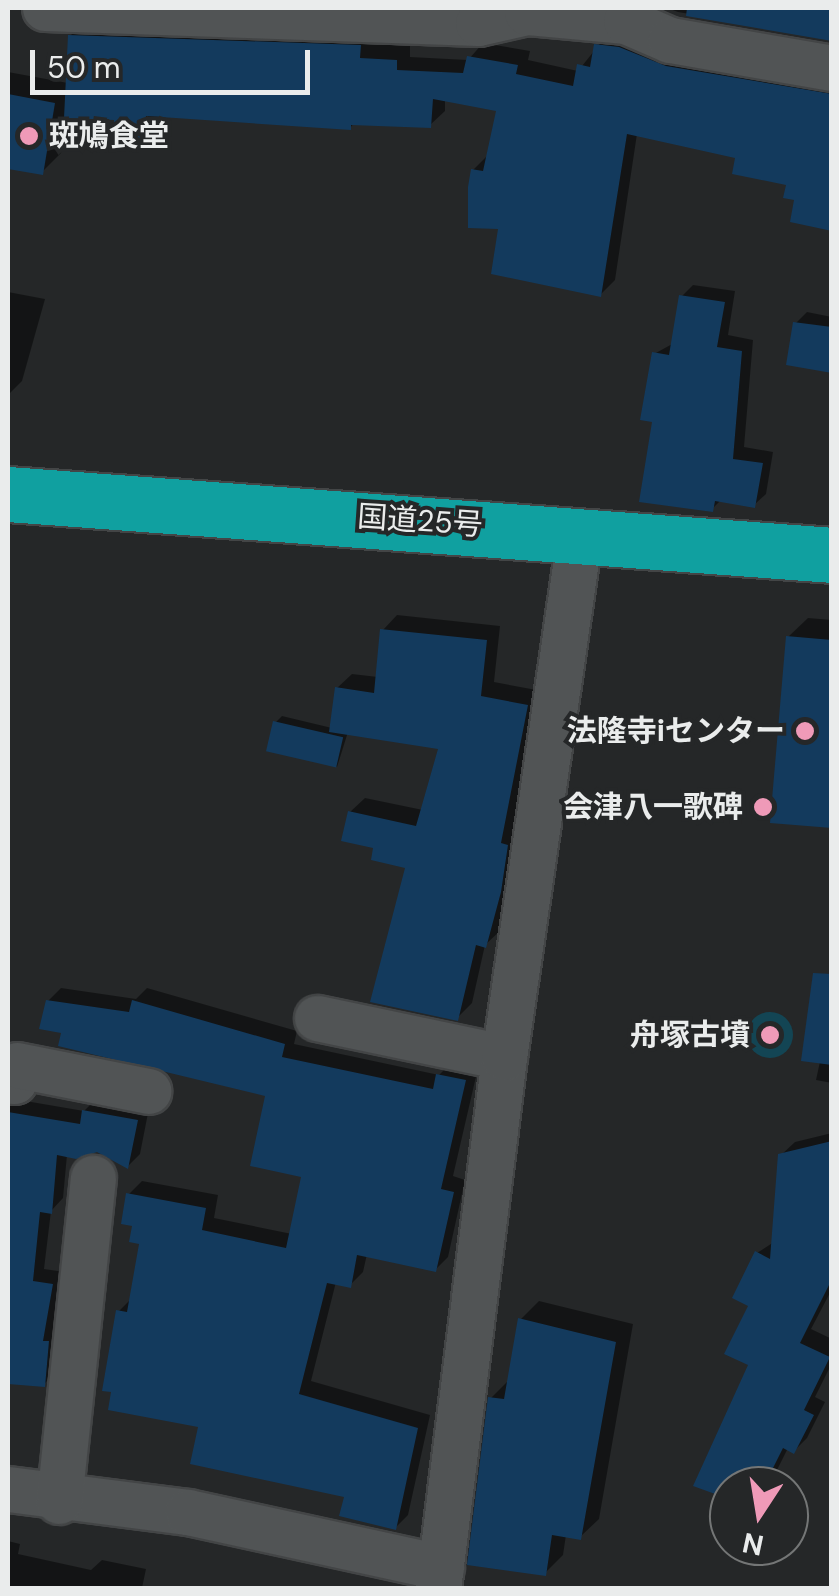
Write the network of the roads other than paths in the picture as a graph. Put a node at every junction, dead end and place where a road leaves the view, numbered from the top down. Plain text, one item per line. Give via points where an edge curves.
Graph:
1 (45, 8) edge
2 (524, 9) edge
3 (832, 68) edge
4 (8, 494) edge
5 (580, 532) junction
6 (832, 555) edge
7 (317, 1018) dead end
8 (504, 1057) junction
9 (8, 1080) edge
10 (148, 1091) dead end
11 (93, 1178) dead end
12 (8, 1490) edge
13 (60, 1500) junction
14 (439, 1578) edge

1 - 2 street via 478,23
2 - 3 street via 626,21 670,40
4 - 5 highway, 国道25号
5 - 6 highway, 国道25号
5 - 8 street
7 - 8 street
8 - 14 street
9 - 10 street via 14,1081 17,1065
11 - 13 street via 69,1240
12 - 13 street
13 - 14 street via 188,1512

